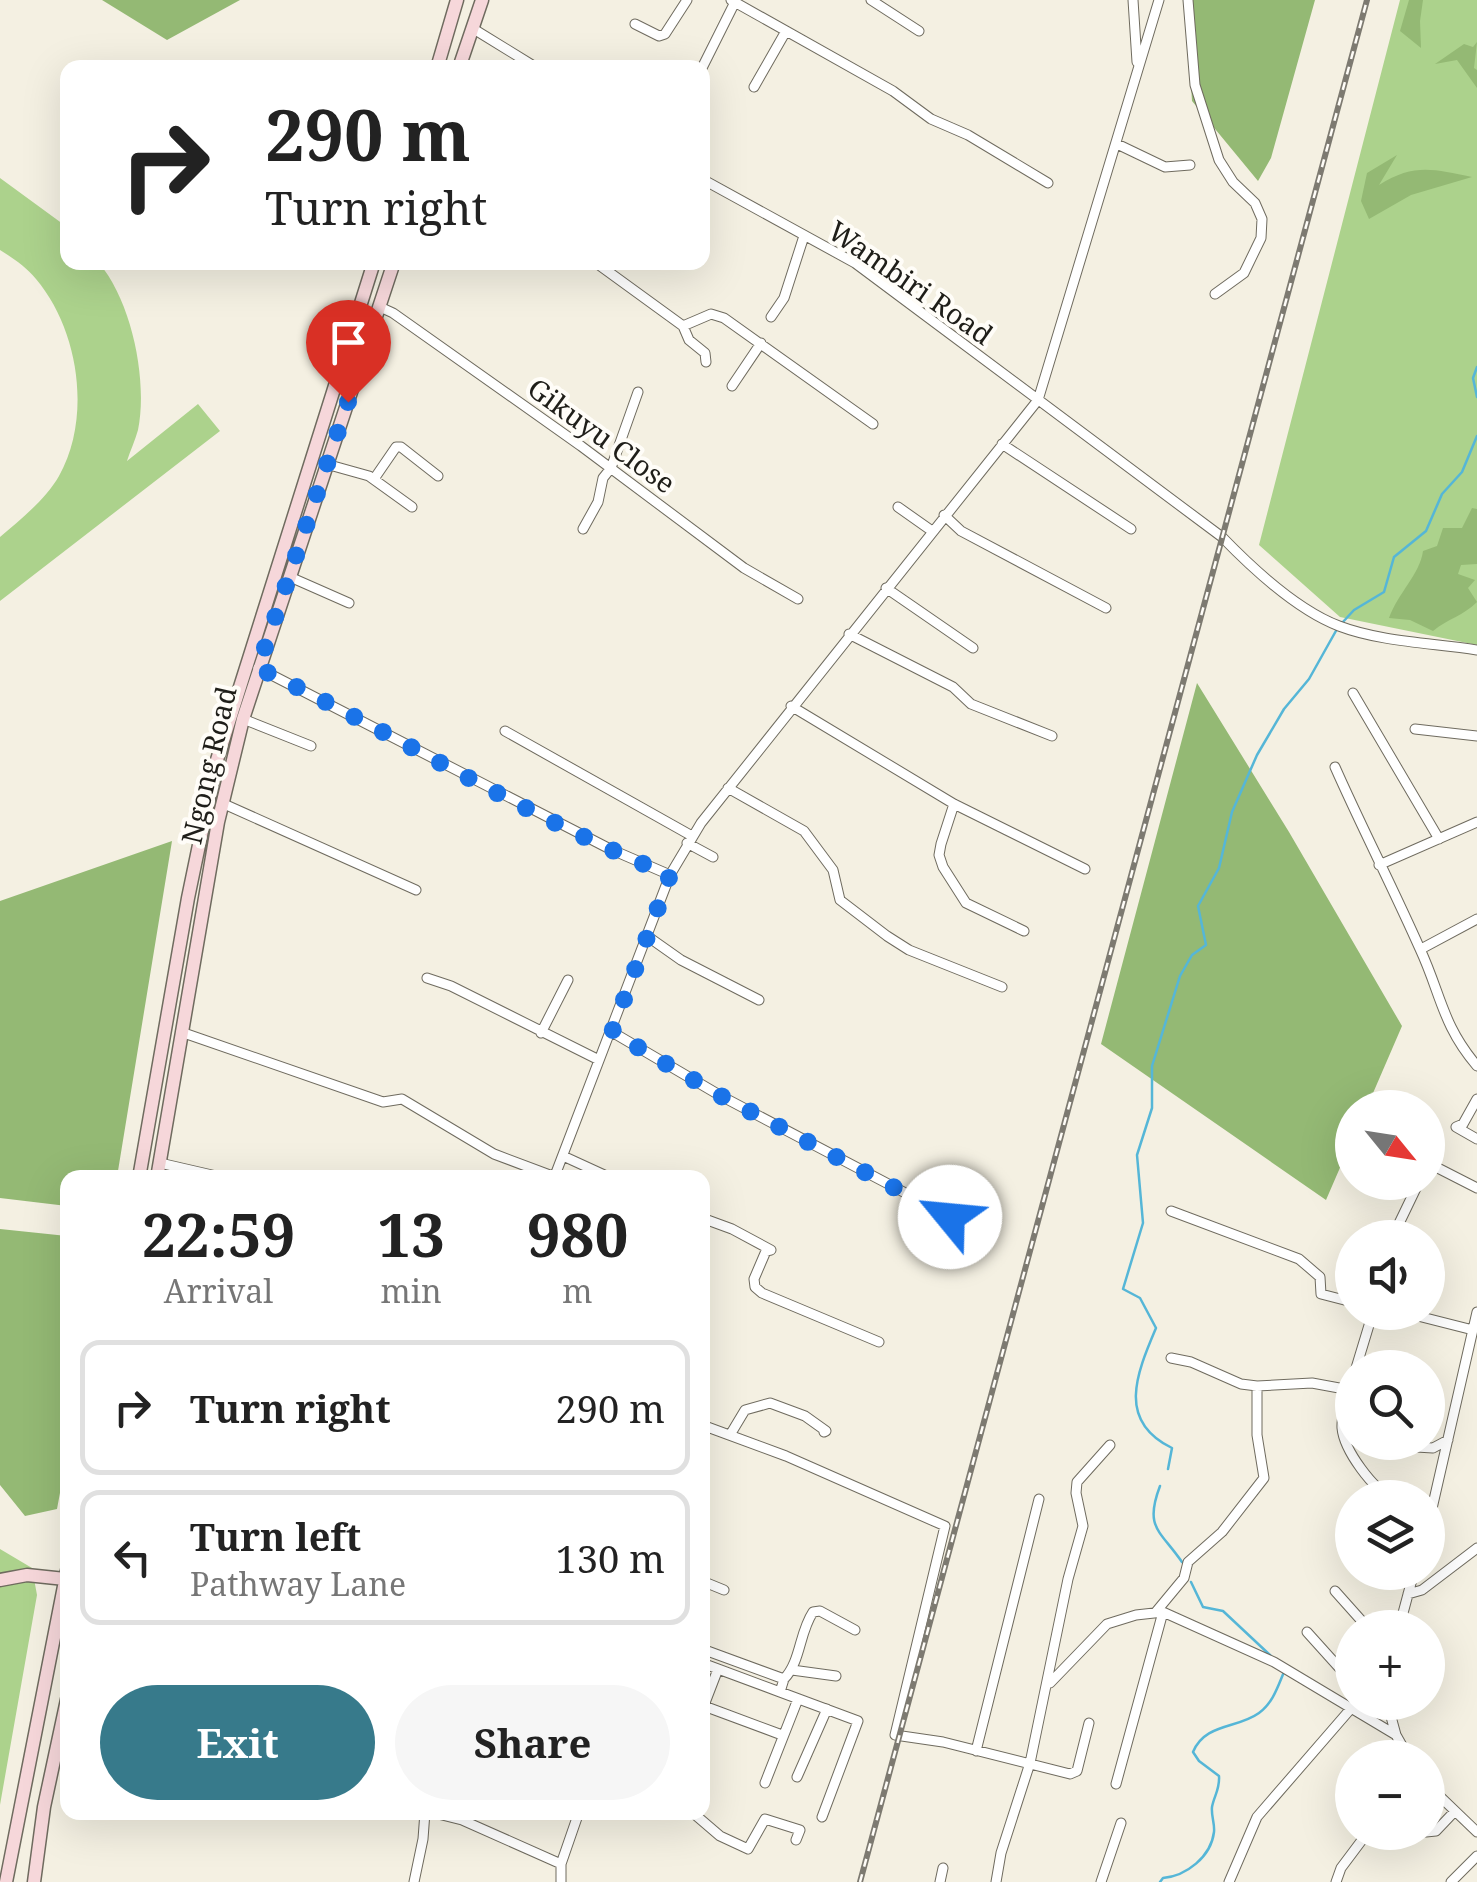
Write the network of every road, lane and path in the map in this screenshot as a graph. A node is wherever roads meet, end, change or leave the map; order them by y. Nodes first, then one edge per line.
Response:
1 (457, 0) edge
2 (482, 0) edge
3 (687, 0) edge
4 (872, 0) edge
5 (1133, 0) edge
6 (1159, 0) edge
7 (1188, 0) edge
8 (733, 1) edge
9 (451, 21) junction
10 (635, 24) dead end
11 (472, 28) junction
12 (786, 30) junction
13 (919, 31) dead end
14 (439, 60) edge
15 (462, 60) edge
16 (524, 60) edge
17 (706, 60) edge
18 (1138, 73) junction
19 (754, 87) dead end
20 (1116, 144) junction
21 (1190, 165) dead end
22 (710, 183) edge
23 (1048, 183) dead end
24 (804, 236) junction
25 (371, 270) edge
26 (392, 270) edge
27 (606, 270) edge
28 (1215, 294) dead end
29 (380, 307) junction
30 (771, 318) dead end
31 (683, 326) junction
32 (761, 344) junction
33 (706, 362) dead end
34 (732, 386) dead end
35 (638, 392) dead end
36 (1038, 400) junction
37 (874, 424) dead end
38 (1002, 444) junction
39 (326, 464) junction
40 (610, 468) junction
41 (438, 476) dead end
42 (374, 480) junction
43 (898, 507) dead end
44 (412, 508) dead end
45 (944, 516) junction
46 (583, 528) dead end
47 (1131, 529) dead end
48 (932, 530) junction
49 (290, 577) junction
50 (886, 588) junction
51 (798, 599) dead end
52 (349, 603) dead end
53 (1106, 608) dead end
54 (849, 634) junction
55 (973, 648) dead end
56 (1477, 650) edge
57 (258, 668) junction
58 (1353, 694) dead end
59 (791, 706) junction
60 (244, 718) junction
61 (1415, 729) dead end
62 (505, 731) dead end
63 (1052, 736) dead end
64 (1477, 736) edge
65 (310, 746) dead end
66 (1335, 766) dead end
67 (728, 788) junction
68 (224, 804) junction
69 (954, 804) junction
70 (1477, 822) edge
71 (689, 840) junction
72 (1439, 840) junction
73 (713, 858) dead end
74 (1379, 864) junction
75 (1084, 870) dead end
76 (670, 875) junction
77 (416, 890) dead end
78 (1477, 918) edge
79 (1024, 931) dead end
80 (648, 936) junction
81 (1420, 949) junction
82 (427, 978) dead end
83 (568, 980) dead end
84 (1002, 987) dead end
85 (759, 1000) dead end
86 (181, 1032) junction
87 (612, 1032) junction
88 (542, 1033) junction
89 (599, 1060) junction
90 (1477, 1066) edge
91 (1477, 1099) edge
92 (1477, 1139) edge
93 (563, 1156) junction
94 (140, 1170) edge
95 (158, 1170) edge
96 (536, 1170) edge
97 (557, 1170) edge
98 (594, 1170) edge
99 (1445, 1173) edge
100 (1477, 1188) edge
101 (1171, 1211) dead end
102 (950, 1217) dead end
103 (710, 1221) edge
104 (1335, 1298) edge
105 (1477, 1312) edge
106 (1445, 1328) edge
107 (1473, 1338) edge
108 (880, 1342) dead end
109 (1171, 1358) dead end
110 (1335, 1384) edge
111 (1257, 1386) junction
112 (710, 1428) edge
113 (824, 1432) dead end
114 (730, 1435) junction
115 (1448, 1440) junction
116 (1445, 1442) edge
117 (1110, 1445) dead end
118 (1438, 1480) edge
119 (1039, 1500) dead end
120 (1477, 1548) edge
121 (60, 1573) edge
122 (0, 1580) edge
123 (710, 1584) edge
124 (724, 1590) dead end
125 (1409, 1590) edge
126 (1335, 1592) dead end
127 (1408, 1594) junction
128 (60, 1603) edge
129 (1352, 1610) edge
130 (1404, 1610) edge
131 (1159, 1612) junction
132 (855, 1630) dead end
133 (1307, 1632) dead end
134 (710, 1651) edge
135 (1335, 1663) edge
136 (710, 1666) edge
137 (718, 1669) junction
138 (792, 1670) junction
139 (836, 1676) dead end
140 (784, 1679) junction
141 (1048, 1686) junction
142 (710, 1689) edge
143 (780, 1692) junction
144 (1335, 1695) edge
145 (798, 1699) junction
146 (827, 1708) junction
147 (710, 1710) edge
148 (1341, 1720) edge
149 (1375, 1720) edge
150 (1391, 1720) edge
151 (1090, 1723) dead end
152 (1396, 1735) junction
153 (782, 1736) junction
154 (1399, 1740) edge
155 (976, 1751) junction
156 (60, 1753) edge
157 (1030, 1763) junction
158 (798, 1777) dead end
159 (765, 1783) dead end
160 (1116, 1784) dead end
161 (1445, 1802) edge
162 (44, 1807) junction
163 (1455, 1812) junction
164 (822, 1817) dead end
165 (426, 1820) edge
166 (462, 1820) edge
167 (576, 1820) edge
168 (701, 1820) edge
169 (17, 1822) junction
170 (1445, 1822) edge
171 (1120, 1823) dead end
172 (1477, 1832) edge
173 (796, 1840) dead end
174 (1354, 1850) edge
175 (1477, 1856) edge
176 (561, 1864) junction
177 (944, 1868) dead end
178 (35, 1876) edge
179 (9, 1882) edge
180 (414, 1882) edge
181 (561, 1882) edge
182 (940, 1882) edge
183 (996, 1882) edge
184 (1102, 1882) edge
185 (1229, 1882) edge
186 (1336, 1882) edge
187 (1451, 1882) edge

1 - 9 main road
2 - 11 main road
3 - 10 street
4 - 13 street
5 - 18 street
6 - 18 street
7 - 28 street
8 - 12 street
8 - 17 street
9 - 11 main road
9 - 14 main road
11 - 15 main road
11 - 16 street
12 - 19 street
12 - 23 street
18 - 20 street
20 - 21 street
20 - 36 street
22 - 24 street, Wambiri Road
24 - 30 street
24 - 36 street, Wambiri Road
25 - 94 main road, Ngong Road
26 - 29 main road, Ngong Road
27 - 31 street
29 - 39 main road, Ngong Road
29 - 40 street, Gikuyu Close
31 - 32 street
31 - 33 street
32 - 34 street
32 - 37 street
35 - 40 street
36 - 38 street
36 - 56 street, Wambiri Road
38 - 45 street
38 - 47 street
39 - 42 street
39 - 49 main road, Ngong Road
40 - 46 street
40 - 51 street, Gikuyu Close
41 - 42 street
42 - 44 street
43 - 48 street
45 - 48 street
45 - 53 street
48 - 50 street
49 - 52 street
49 - 57 main road, Ngong Road
50 - 54 street
50 - 55 street
54 - 59 street
54 - 63 street
57 - 60 main road, Ngong Road
57 - 76 street
58 - 72 street
59 - 67 street
59 - 69 street
60 - 65 street
60 - 68 main road, Ngong Road
61 - 64 street
62 - 71 street
66 - 74 street
67 - 71 street
67 - 84 street
68 - 77 street
68 - 86 main road, Ngong Road
69 - 75 street
69 - 79 street
70 - 72 street
71 - 73 street
71 - 76 street
72 - 74 street
74 - 81 street
76 - 80 street
78 - 81 street
80 - 85 street
80 - 87 street
81 - 90 street
82 - 88 street
83 - 88 street
86 - 95 main road, Ngong Road
86 - 96 street
87 - 89 street
87 - 102 street
88 - 89 street
89 - 93 street
91 - 92 street
93 - 97 street
93 - 98 street
99 - 100 street
101 - 104 street
103 - 108 street
105 - 107 street
106 - 107 street
107 - 115 street
109 - 111 street
110 - 111 street
111 - 131 street
112 - 114 street
113 - 114 street
114 - 155 street
115 - 116 street
115 - 118 street
117 - 141 street
119 - 155 street
120 - 127 street
121 - 122 main road
123 - 124 street
125 - 127 street
126 - 129 street
127 - 130 street
128 - 169 main road
131 - 141 street
131 - 144 street
131 - 160 street
132 - 138 street
133 - 135 street
134 - 140 street
136 - 137 street
137 - 142 street
137 - 143 street
138 - 139 street
138 - 140 street
140 - 143 street
141 - 157 street
143 - 145 street
145 - 146 street
145 - 153 street
146 - 158 street
146 - 164 street
147 - 153 street
148 - 185 street
149 - 152 street
150 - 152 street
151 - 157 street
152 - 154 street
153 - 159 street
155 - 157 street
156 - 162 main road
157 - 183 street
161 - 163 street
162 - 169 main road
162 - 178 main road
163 - 170 street
163 - 172 street
165 - 180 street
166 - 176 street
167 - 176 street
168 - 173 street
169 - 179 main road
171 - 184 street
174 - 186 street
175 - 187 street
176 - 181 street
177 - 182 street
178 - 179 main road

